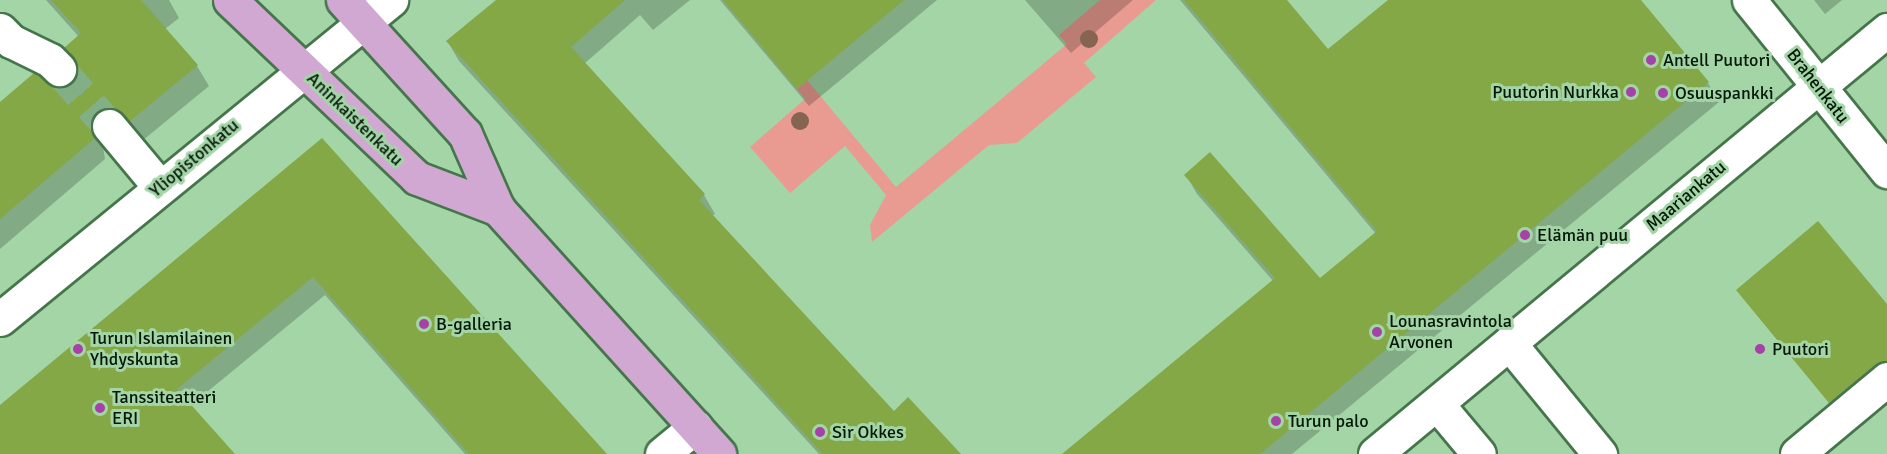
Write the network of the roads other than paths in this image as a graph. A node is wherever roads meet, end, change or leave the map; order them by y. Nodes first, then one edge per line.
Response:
1 (230, 0) edge
2 (391, 0) edge
3 (1749, 0) edge
4 (353, 11) edge
5 (0, 30) edge
6 (1887, 30) edge
7 (59, 69) tunnel mouth
8 (303, 70) junction
9 (1818, 87) junction
10 (109, 126) tunnel mouth
11 (1887, 171) edge
12 (159, 186) junction
13 (498, 209) junction
14 (0, 319) edge
15 (1509, 343) junction
16 (1887, 380) edge
17 (1437, 404) junction
18 (695, 427) junction
19 (663, 454) edge
20 (719, 454) edge
21 (1375, 454) edge
22 (1479, 454) edge
23 (1600, 454) edge
24 (1797, 454) edge

1 - 8 main road, Aninkaistenkatu
2 - 4 street, Yliopistonkatu
3 - 9 street, Brahenkatu
4 - 8 street, Yliopistonkatu
4 - 13 main road, Aninkaistenkatu
5 - 7 street
6 - 9 street, Maariankatu
8 - 12 street, Yliopistonkatu
8 - 13 main road, Aninkaistenkatu
9 - 11 street, Brahenkatu
9 - 15 street, Maariankatu
10 - 12 street
12 - 14 street, Yliopistonkatu
13 - 18 main road, Aninkaistenkatu
15 - 17 street, Maariankatu
15 - 23 street
16 - 24 street
17 - 21 street, Maariankatu
17 - 22 street
18 - 19 street
18 - 20 main road, Aninkaistenkatu

